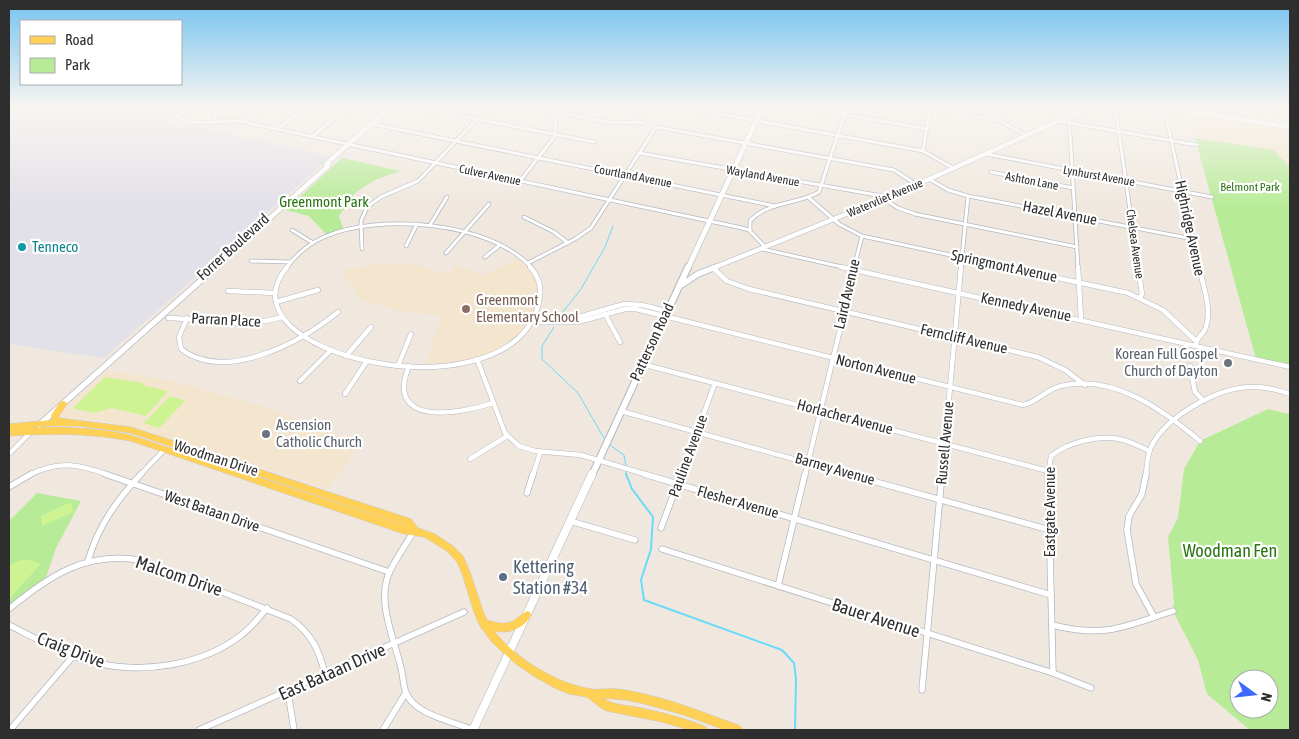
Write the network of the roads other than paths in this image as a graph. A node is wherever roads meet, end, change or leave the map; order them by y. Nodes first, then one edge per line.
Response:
1 (328, 140) edge
2 (353, 140) edge
3 (457, 140) edge
4 (459, 140) edge
5 (551, 140) edge
6 (586, 140) edge
7 (647, 140) edge
8 (737, 140) edge
9 (835, 140) edge
10 (866, 140) edge
11 (924, 140) edge
12 (1014, 140) edge
13 (1070, 140) edge
14 (1121, 140) edge
15 (1171, 140) edge
16 (1174, 140) edge
17 (594, 142) dead end
18 (746, 142) junction
19 (348, 145) junction
20 (1197, 145) dead end
21 (923, 151) junction
22 (639, 152) junction
23 (986, 154) junction
24 (539, 157) junction
25 (830, 158) junction
26 (435, 164) junction
27 (953, 168) junction
28 (732, 170) junction
29 (1072, 171) junction
30 (991, 172) dead end
31 (625, 174) junction
32 (929, 179) junction
33 (520, 181) junction
34 (1126, 181) junction
35 (821, 185) junction
36 (917, 185) junction
37 (1073, 188) junction
38 (1182, 190) junction
39 (722, 194) junction
40 (968, 196) junction
41 (447, 197) dead end
42 (808, 197) junction
43 (1212, 197) dead end
44 (886, 198) junction
45 (609, 200) junction
46 (489, 204) dead end
47 (775, 206) junction
48 (1074, 216) junction
49 (524, 217) dead end
50 (834, 219) junction
51 (709, 221) junction
52 (417, 224) junction
53 (430, 225) junction
54 (965, 225) junction
55 (360, 226) junction
56 (1133, 228) junction
57 (292, 230) dead end
58 (465, 232) junction
59 (750, 232) junction
60 (862, 236) junction
61 (1193, 239) junction
62 (314, 243) junction
63 (568, 243) junction
64 (500, 245) junction
65 (406, 246) dead end
66 (1076, 247) junction
67 (763, 248) junction
68 (362, 249) dead end
69 (446, 253) dead end
70 (485, 257) dead end
71 (962, 257) junction
72 (251, 261) dead end
73 (290, 262) junction
74 (528, 263) junction
75 (713, 268) junction
76 (854, 269) junction
77 (1078, 281) junction
78 (678, 287) junction
79 (318, 290) dead end
80 (228, 291) dead end
81 (959, 292) junction
82 (276, 293) junction
83 (1140, 298) junction
84 (276, 302) junction
85 (603, 311) junction
86 (843, 311) junction
87 (338, 312) dead end
88 (665, 314) junction
89 (606, 316) junction
90 (282, 317) junction
91 (535, 317) junction
92 (168, 318) dead end
93 (187, 318) junction
94 (1081, 319) junction
95 (532, 322) junction
96 (371, 327) dead end
97 (411, 334) dead end
98 (304, 336) junction
99 (954, 337) junction
100 (620, 342) dead end
101 (1196, 343) junction
102 (331, 350) junction
103 (346, 356) junction
104 (477, 359) junction
105 (832, 359) junction
106 (367, 361) junction
107 (642, 364) junction
108 (398, 366) junction
109 (409, 366) junction
110 (1190, 366) dead end
111 (1290, 367) edge
112 (300, 381) dead end
113 (715, 383) junction
114 (1085, 385) junction
115 (950, 388) junction
116 (345, 394) dead end
117 (1290, 394) edge
118 (1204, 401) junction
119 (493, 403) junction
120 (63, 404) junction
121 (621, 410) junction
122 (820, 411) junction
123 (1173, 419) junction
124 (65, 423) junction
125 (41, 424) junction
126 (9, 427) edge
127 (34, 430) junction
128 (697, 431) junction
129 (9, 433) edge
130 (507, 436) junction
131 (1200, 442) dead end
132 (945, 444) junction
133 (165, 449) junction
134 (1149, 451) junction
135 (540, 453) junction
136 (9, 454) edge
137 (470, 459) dead end
138 (598, 460) junction
139 (808, 462) junction
140 (1048, 471) junction
141 (133, 483) junction
142 (678, 484) junction
143 (9, 487) edge
144 (293, 488) junction
145 (527, 493) dead end
146 (940, 498) junction
147 (794, 519) junction
148 (570, 521) junction
149 (661, 528) dead end
150 (415, 530) junction
151 (1050, 530) junction
152 (636, 540) dead end
153 (662, 550) dead end
154 (934, 560) junction
155 (88, 561) junction
156 (389, 572) junction
157 (778, 586) junction
158 (1051, 595) junction
159 (267, 608) junction
160 (9, 609) edge
161 (1173, 611) dead end
162 (464, 612) dead end
163 (527, 615) junction
164 (1154, 617) junction
165 (483, 623) junction
166 (1052, 624) junction
167 (9, 625) edge
168 (927, 634) junction
169 (395, 643) junction
170 (510, 652) junction
171 (74, 655) junction
172 (1052, 673) junction
173 (325, 675) junction
174 (1091, 688) dead end
175 (922, 690) dead end
176 (288, 692) junction
177 (405, 694) junction
178 (590, 694) junction
179 (10, 730) edge
180 (199, 730) edge
181 (294, 730) edge
182 (383, 730) edge
183 (473, 730) edge
184 (703, 730) edge
185 (738, 730) edge

1 - 19 street, Culver Avenue
2 - 19 street, Forrer Boulevard
3 - 26 street
4 - 24 street, Courtland Avenue
5 - 24 street
6 - 17 street
7 - 22 street
8 - 18 street
9 - 25 street
10 - 21 street
11 - 21 street
12 - 23 street, Watervliet Avenue
13 - 29 street
14 - 34 street, Chelsea Avenue
15 - 38 street, Highridge Avenue
16 - 20 street
18 - 25 street
18 - 28 main road, Patterson Road
19 - 26 street, Culver Avenue
19 - 120 street, Forrer Boulevard
21 - 27 street
22 - 28 street, Wayland Avenue
22 - 31 street
23 - 27 street, Watervliet Avenue
23 - 29 street, Lynhurst Avenue
24 - 31 street, Courtland Avenue
24 - 33 street
25 - 35 street
25 - 36 street
26 - 33 street, Culver Avenue
26 - 55 street
27 - 32 street, Watervliet Avenue
28 - 35 street, Wayland Avenue
28 - 39 main road, Patterson Road
29 - 34 street, Lynhurst Avenue
29 - 37 street
30 - 37 street, Ashton Lane
31 - 39 street, Courtland Avenue
31 - 45 street
32 - 36 street, Watervliet Avenue
32 - 40 street, Hazel Avenue
33 - 45 street, Culver Avenue
34 - 38 street, Lynhurst Avenue
34 - 56 street, Chelsea Avenue
35 - 42 street
35 - 44 street, Wayland Avenue
36 - 44 street, Watervliet Avenue
37 - 48 street
38 - 43 street, Lynhurst Avenue
38 - 61 street, Highridge Avenue
39 - 47 street, Courtland Avenue
39 - 51 main road, Patterson Road
40 - 48 street, Hazel Avenue
40 - 54 street, Russell Avenue
41 - 53 street
42 - 47 street
42 - 50 street, Springmont Avenue
44 - 50 street, Watervliet Avenue
44 - 54 street, Wayland Avenue
45 - 51 street, Culver Avenue
45 - 63 street
46 - 58 street
47 - 59 street
48 - 56 street, Hazel Avenue
48 - 66 street
49 - 63 street
50 - 60 street, Springmont Avenue
50 - 67 street, Watervliet Avenue
51 - 59 street, Culver Avenue
51 - 78 main road, Patterson Road
52 - 53 street
52 - 55 street
52 - 65 street
53 - 58 street
54 - 66 street, Wayland Avenue
54 - 71 street, Russell Avenue
55 - 62 street
55 - 68 street
56 - 61 street, Hazel Avenue
56 - 83 street, Chelsea Avenue
57 - 62 street
58 - 64 street
58 - 69 street
59 - 67 street, Culver Avenue
60 - 71 street, Springmont Avenue
60 - 76 street, Laird Avenue
61 - 101 street, Highridge Avenue
62 - 73 street
63 - 74 street
64 - 70 street
64 - 74 street
66 - 77 street
67 - 75 street, Watervliet Avenue
67 - 76 street, Kennedy Avenue
71 - 77 street, Springmont Avenue
71 - 81 street, Russell Avenue
72 - 73 street
73 - 82 street
74 - 91 street
75 - 78 street, Watervliet Avenue
75 - 86 street, Ferncliff Avenue
76 - 81 street, Kennedy Avenue
76 - 86 street, Laird Avenue
77 - 83 street, Springmont Avenue
77 - 94 street
78 - 88 main road, Patterson Road
79 - 84 street
80 - 82 street
81 - 94 street, Kennedy Avenue
81 - 99 street, Russell Avenue
82 - 84 street
83 - 101 street, Springmont Avenue
84 - 90 street
85 - 88 street
85 - 89 street
85 - 91 street
86 - 99 street, Ferncliff Avenue
86 - 105 street, Laird Avenue
87 - 98 street
88 - 89 street
88 - 105 street, Norton Avenue
88 - 107 main road, Patterson Road
89 - 95 street
89 - 100 street
90 - 93 street, Parran Place
90 - 98 street
91 - 95 street
92 - 93 street, Parran Place
93 - 98 street
94 - 101 street, Kennedy Avenue
95 - 104 street
96 - 103 street
97 - 108 street
98 - 102 street
99 - 114 street, Ferncliff Avenue
99 - 115 street, Russell Avenue
101 - 111 street, Kennedy Avenue
102 - 103 street
102 - 112 street
103 - 106 street
104 - 109 street
104 - 119 street
105 - 115 street, Norton Avenue
105 - 122 street, Laird Avenue
106 - 108 street
106 - 116 street
107 - 113 street, Horlacher Avenue
107 - 121 main road, Patterson Road
108 - 109 street
109 - 119 street
110 - 118 street
113 - 122 street, Horlacher Avenue
113 - 128 street, Pauline Avenue
114 - 115 street, Norton Avenue
114 - 123 street
115 - 132 street, Russell Avenue
117 - 118 street
118 - 123 street
119 - 130 street
120 - 124 main road
120 - 125 street, Forrer Boulevard
121 - 128 street, Barney Avenue
121 - 138 main road, Patterson Road
122 - 132 street, Horlacher Avenue
122 - 139 street, Laird Avenue
123 - 131 street
123 - 134 street
124 - 125 main road, Woodman Drive
124 - 144 main road, Woodman Drive
125 - 126 main road, Woodman Drive
125 - 127 street, Forrer Boulevard
127 - 129 main road, Woodman Drive
127 - 133 main road, Woodman Drive
127 - 136 street
128 - 139 street, Barney Avenue
128 - 142 street, Pauline Avenue
130 - 135 street, Flesher Avenue
130 - 137 street
132 - 140 street, Horlacher Avenue
132 - 146 street, Russell Avenue
133 - 141 street
133 - 144 main road, Woodman Drive
134 - 140 street, Eastgate Avenue
134 - 164 street
135 - 138 street, Flesher Avenue
135 - 145 street
138 - 142 street, Flesher Avenue
138 - 148 main road, Patterson Road
139 - 146 street, Barney Avenue
139 - 147 street, Laird Avenue
140 - 151 street, Eastgate Avenue
141 - 143 street, West Bataan Drive
141 - 155 street
141 - 156 street, West Bataan Drive
142 - 147 street, Flesher Avenue
142 - 149 street, Pauline Avenue
144 - 150 main road, Woodman Drive
146 - 151 street, Barney Avenue
146 - 154 street, Russell Avenue
147 - 154 street, Flesher Avenue
147 - 157 street, Laird Avenue
148 - 152 street
148 - 163 main road, Patterson Road
150 - 156 street
150 - 165 main road, Woodman Drive
151 - 158 street, Eastgate Avenue
153 - 157 street, Bauer Avenue
154 - 158 street, Flesher Avenue
154 - 168 street, Russell Avenue
155 - 159 street, Malcom Drive
155 - 160 street, Malcom Drive
156 - 169 street
157 - 168 street, Bauer Avenue
158 - 166 street, Eastgate Avenue
159 - 171 street, Craig Drive
159 - 173 street, Malcom Drive
161 - 164 street
162 - 169 street, East Bataan Drive
163 - 165 main road
163 - 170 main road, Patterson Road
164 - 166 street
165 - 170 main road, Woodman Drive
166 - 172 street, Eastgate Avenue
167 - 171 street, Craig Drive
168 - 172 street, Bauer Avenue
168 - 175 street, Russell Avenue
169 - 173 street, East Bataan Drive
169 - 177 street
170 - 178 main road, Woodman Drive
170 - 183 main road, Patterson Road
171 - 179 street
172 - 174 street, Bauer Avenue
173 - 176 street, East Bataan Drive
176 - 180 street, East Bataan Drive
176 - 181 street
177 - 182 street
177 - 183 street
178 - 184 main road, Woodman Drive
178 - 185 main road, Woodman Drive

